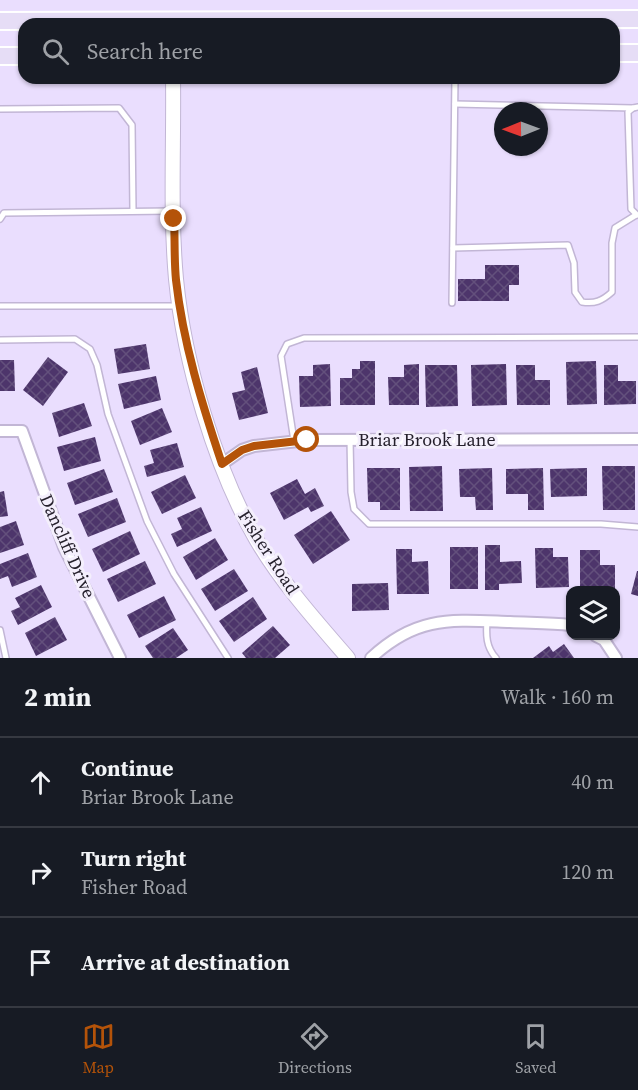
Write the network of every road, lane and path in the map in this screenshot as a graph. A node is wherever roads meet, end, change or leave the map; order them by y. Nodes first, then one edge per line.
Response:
1 (620, 19) edge
2 (638, 19) edge
3 (0, 21) edge
4 (18, 21) edge
5 (620, 53) edge
6 (638, 53) edge
7 (0, 56) edge
8 (18, 56) edge
9 (173, 84) edge
10 (455, 84) edge
11 (455, 104) junction
12 (635, 107) edge
13 (0, 109) edge
14 (174, 210) junction
15 (133, 211) junction
16 (637, 216) edge
17 (0, 219) edge
18 (453, 248) junction
19 (452, 303) dead end
20 (0, 306) edge
21 (180, 306) junction
22 (638, 337) edge
23 (0, 340) edge
24 (0, 431) edge
25 (638, 439) edge
26 (350, 440) junction
27 (294, 441) junction
28 (222, 464) junction
29 (638, 527) edge
30 (487, 621) junction
31 (566, 625) edge
32 (0, 630) edge
33 (604, 640) edge
34 (6, 658) edge
35 (120, 658) edge
36 (228, 658) edge
37 (348, 658) edge
38 (371, 658) edge
39 (496, 658) edge
40 (616, 658) edge

1 - 2 main road
3 - 4 main road
5 - 6 main road
7 - 8 main road
9 - 14 street, Fisher Road
10 - 11 lane
11 - 12 lane
11 - 18 lane
12 - 16 lane
13 - 15 lane
14 - 15 lane
14 - 21 street, Fisher Road
15 - 17 lane
16 - 18 lane
18 - 19 lane
20 - 21 lane
21 - 28 street, Fisher Road
22 - 27 lane
23 - 36 lane
24 - 35 street, Dancliff Drive
25 - 26 street, Briar Brook Lane
26 - 27 street, Briar Brook Lane
26 - 29 lane
27 - 28 street, Briar Brook Lane
28 - 37 street, Fisher Road
30 - 31 street
30 - 38 street
30 - 39 lane
32 - 34 lane
33 - 40 street

